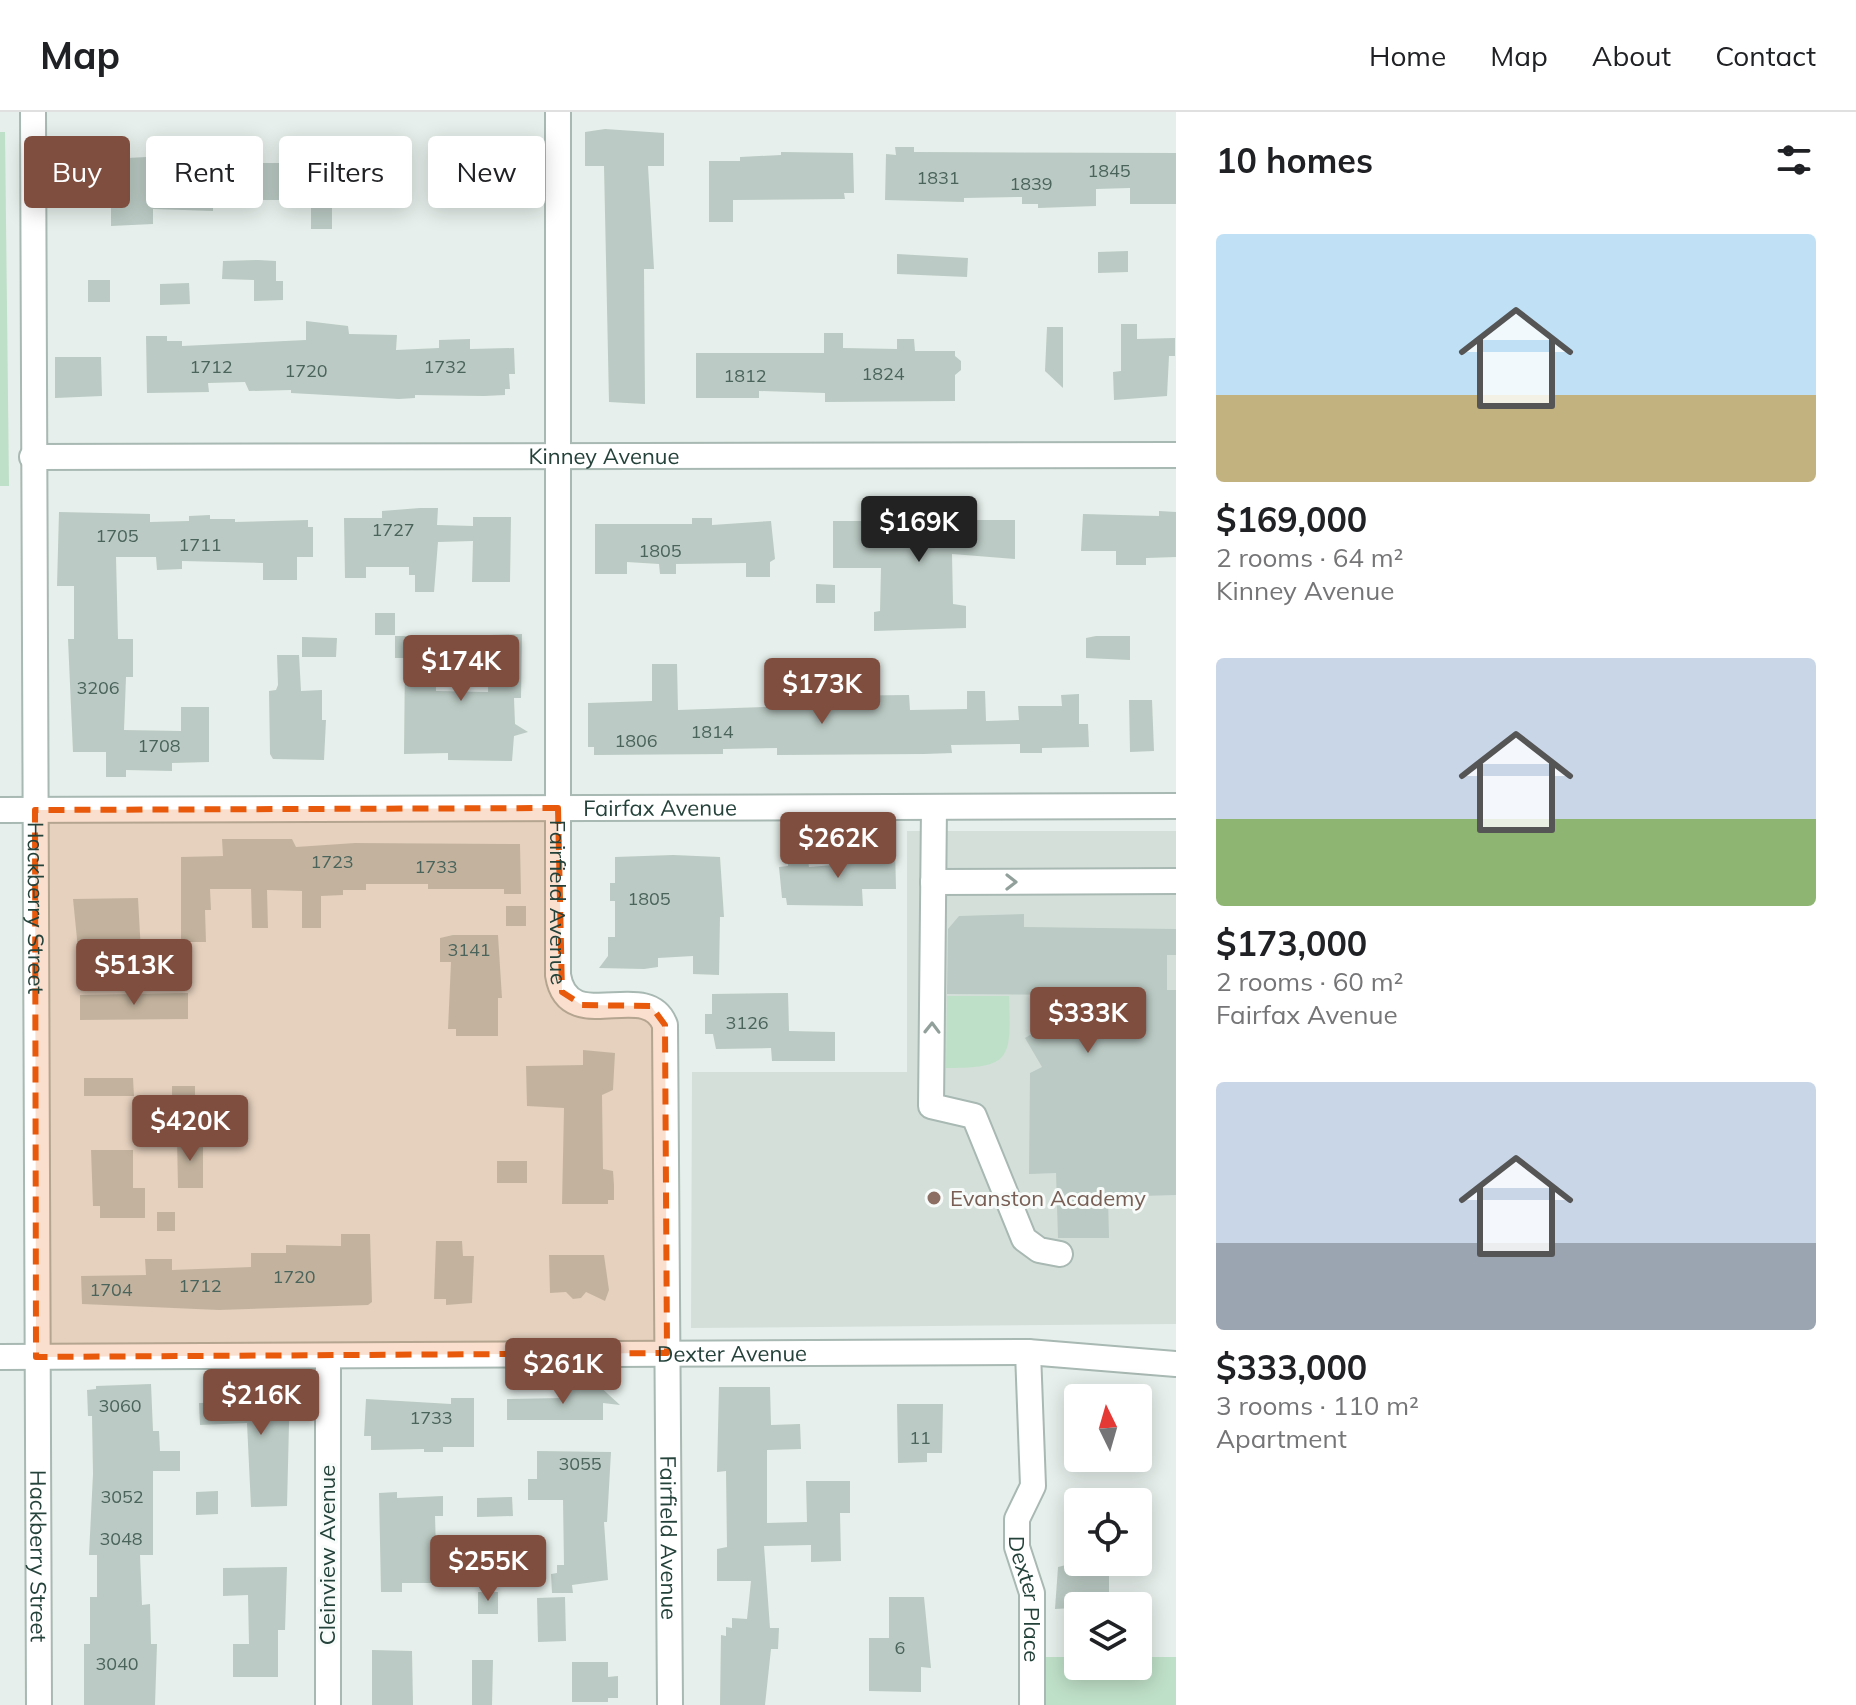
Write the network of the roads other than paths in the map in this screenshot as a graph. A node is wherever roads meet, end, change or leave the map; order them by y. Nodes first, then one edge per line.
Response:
1 (33, 112) edge
2 (558, 112) edge
3 (1176, 455) edge
4 (32, 457) junction
5 (558, 457) junction
6 (1176, 806) edge
7 (934, 807) junction
8 (558, 808) junction
9 (0, 810) edge
10 (35, 810) junction
11 (1176, 881) edge
12 (933, 882) junction
13 (1060, 1254) dead end
14 (1028, 1352) junction
15 (667, 1353) junction
16 (328, 1356) junction
17 (0, 1357) edge
18 (36, 1357) junction
19 (1176, 1364) edge
20 (39, 1705) edge
21 (328, 1705) edge
22 (670, 1705) edge
23 (1032, 1705) edge

1 - 4 street, Hackberry Street
2 - 5 street, Fairfield Avenue
3 - 5 street, Kinney Avenue
4 - 5 street, Kinney Avenue
4 - 10 street, Hackberry Street
5 - 8 street, Fairfield Avenue
6 - 7 street, Fairfax Avenue
7 - 8 street, Fairfax Avenue
7 - 12 street
8 - 10 street, Fairfax Avenue
8 - 15 street, Fairfield Avenue
9 - 10 street, Fairfax Avenue
10 - 18 street, Hackberry Street
12 -> 11 street
13 -> 12 street
14 - 15 street, Dexter Avenue
14 - 19 street, Dexter Avenue
14 - 23 street, Dexter Place
15 - 16 street, Dexter Avenue
15 - 22 street, Fairfield Avenue
16 - 18 street, Dexter Avenue
16 - 21 street, Cleinview Avenue
17 - 18 street, Dexter Avenue
18 - 20 street, Hackberry Street

